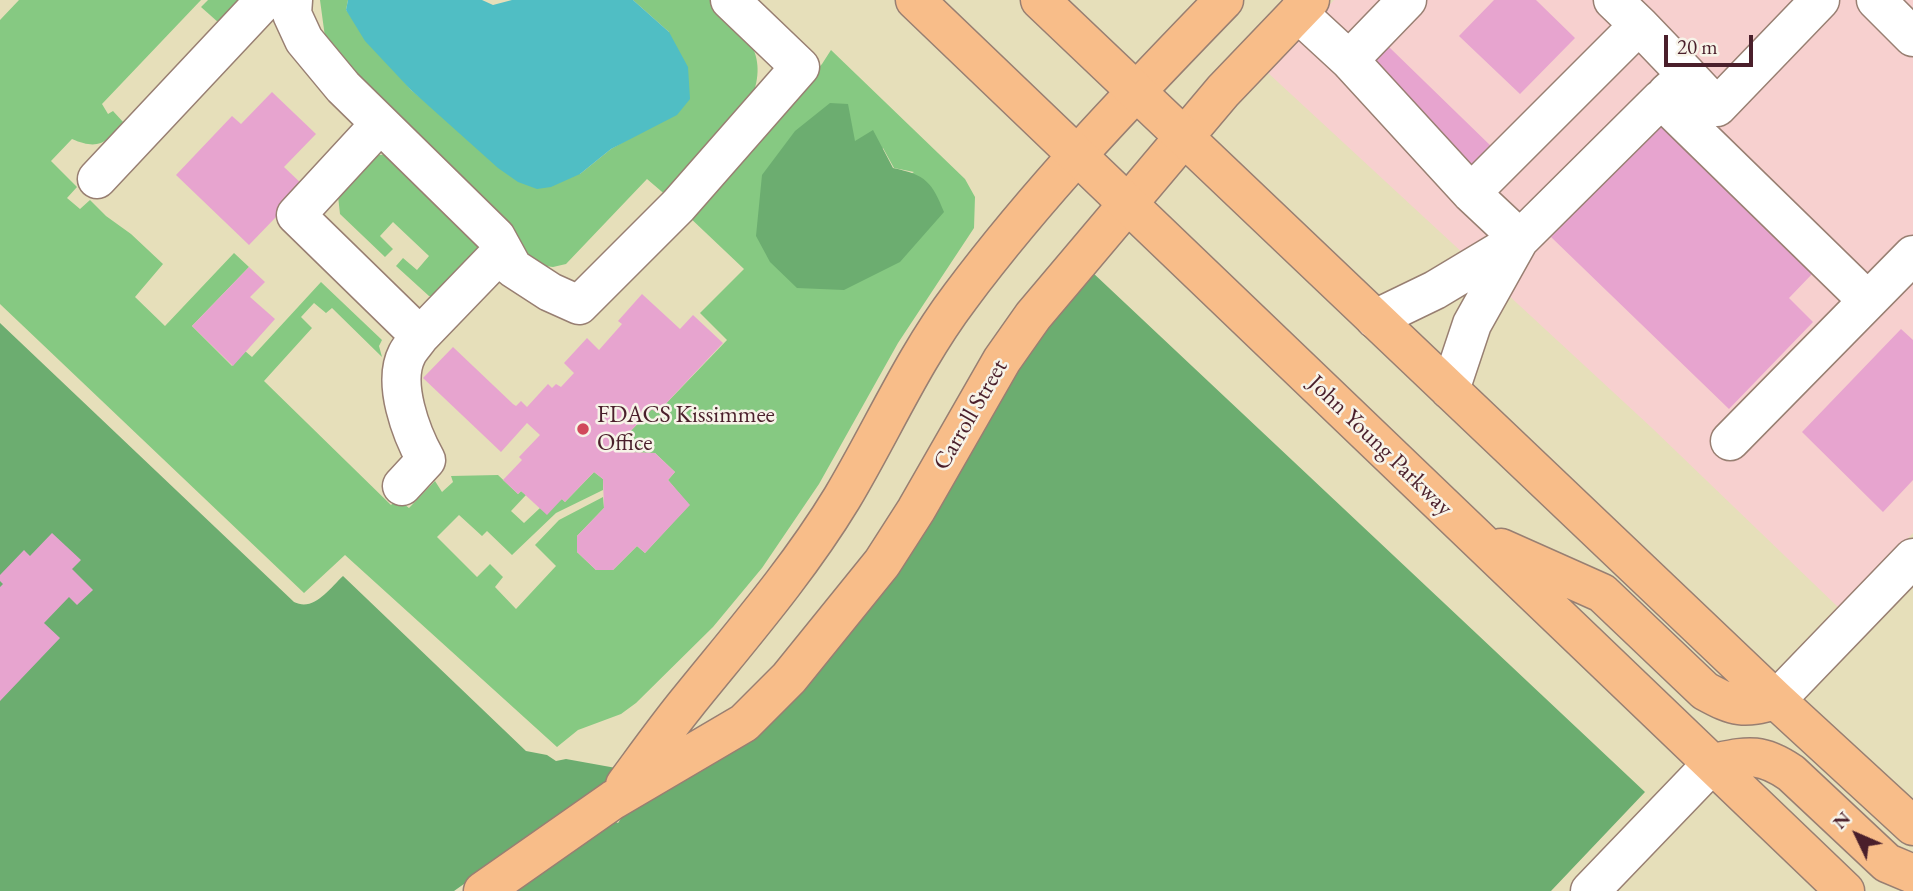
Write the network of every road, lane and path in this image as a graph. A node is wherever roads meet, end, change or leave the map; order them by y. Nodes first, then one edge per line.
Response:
1 (265, 0) edge
2 (293, 0) edge
3 (730, 0) edge
4 (915, 0) edge
5 (1040, 0) edge
6 (1224, 0) edge
7 (1407, 0) edge
8 (1821, 0) edge
9 (1876, 0) edge
10 (1304, 6) edge
11 (1626, 13) edge
12 (1913, 37) edge
13 (1349, 60) junction
14 (1674, 87) junction
15 (1136, 92) junction
16 (380, 124) junction
17 (1184, 137) junction
18 (1077, 157) junction
19 (97, 178) dead end
20 (1471, 193) junction
21 (1127, 204) junction
22 (1520, 239) junction
23 (503, 250) junction
24 (1908, 270) edge
25 (1867, 300) junction
26 (1375, 318) junction
27 (420, 336) junction
28 (1450, 390) junction
29 (1730, 441) dead end
30 (402, 486) dead end
31 (1474, 535) junction
32 (1913, 558) edge
33 (1776, 700) junction
34 (1713, 763) junction
35 (613, 800) junction
36 (1913, 826) edge
37 (1913, 874) edge
38 (483, 891) edge
39 (1590, 891) edge
40 (1844, 891) edge

1 - 19 street
2 - 16 street
3 - 23 street
4 - 18 main road, John Young Parkway
5 - 15 main road
6 - 15 main road, Carroll Street
7 - 13 street
8 - 14 street
9 - 12 street
10 - 13 street
10 - 17 main road, Carroll Street
11 - 14 street
11 - 20 street
13 - 20 street
14 - 22 street
14 - 25 street
15 - 17 main road
15 - 18 main road, Carroll Street
16 - 23 street
16 - 27 street
17 - 21 main road, Carroll Street
17 - 26 main road
18 - 21 main road, John Young Parkway
18 - 35 main road, Carroll Street
20 - 22 street
21 - 31 main road, John Young Parkway
21 - 35 main road, Carroll Street
22 - 26 street
22 - 28 street
23 - 27 street
24 - 25 street
25 - 29 street
26 - 28 main road
27 - 30 street
28 - 33 main road
31 - 33 main road
31 - 34 main road, John Young Parkway
32 - 33 street
33 - 36 main road
34 - 37 main road
34 - 39 street
34 - 40 main road, John Young Parkway
35 - 38 main road, Carroll Street

